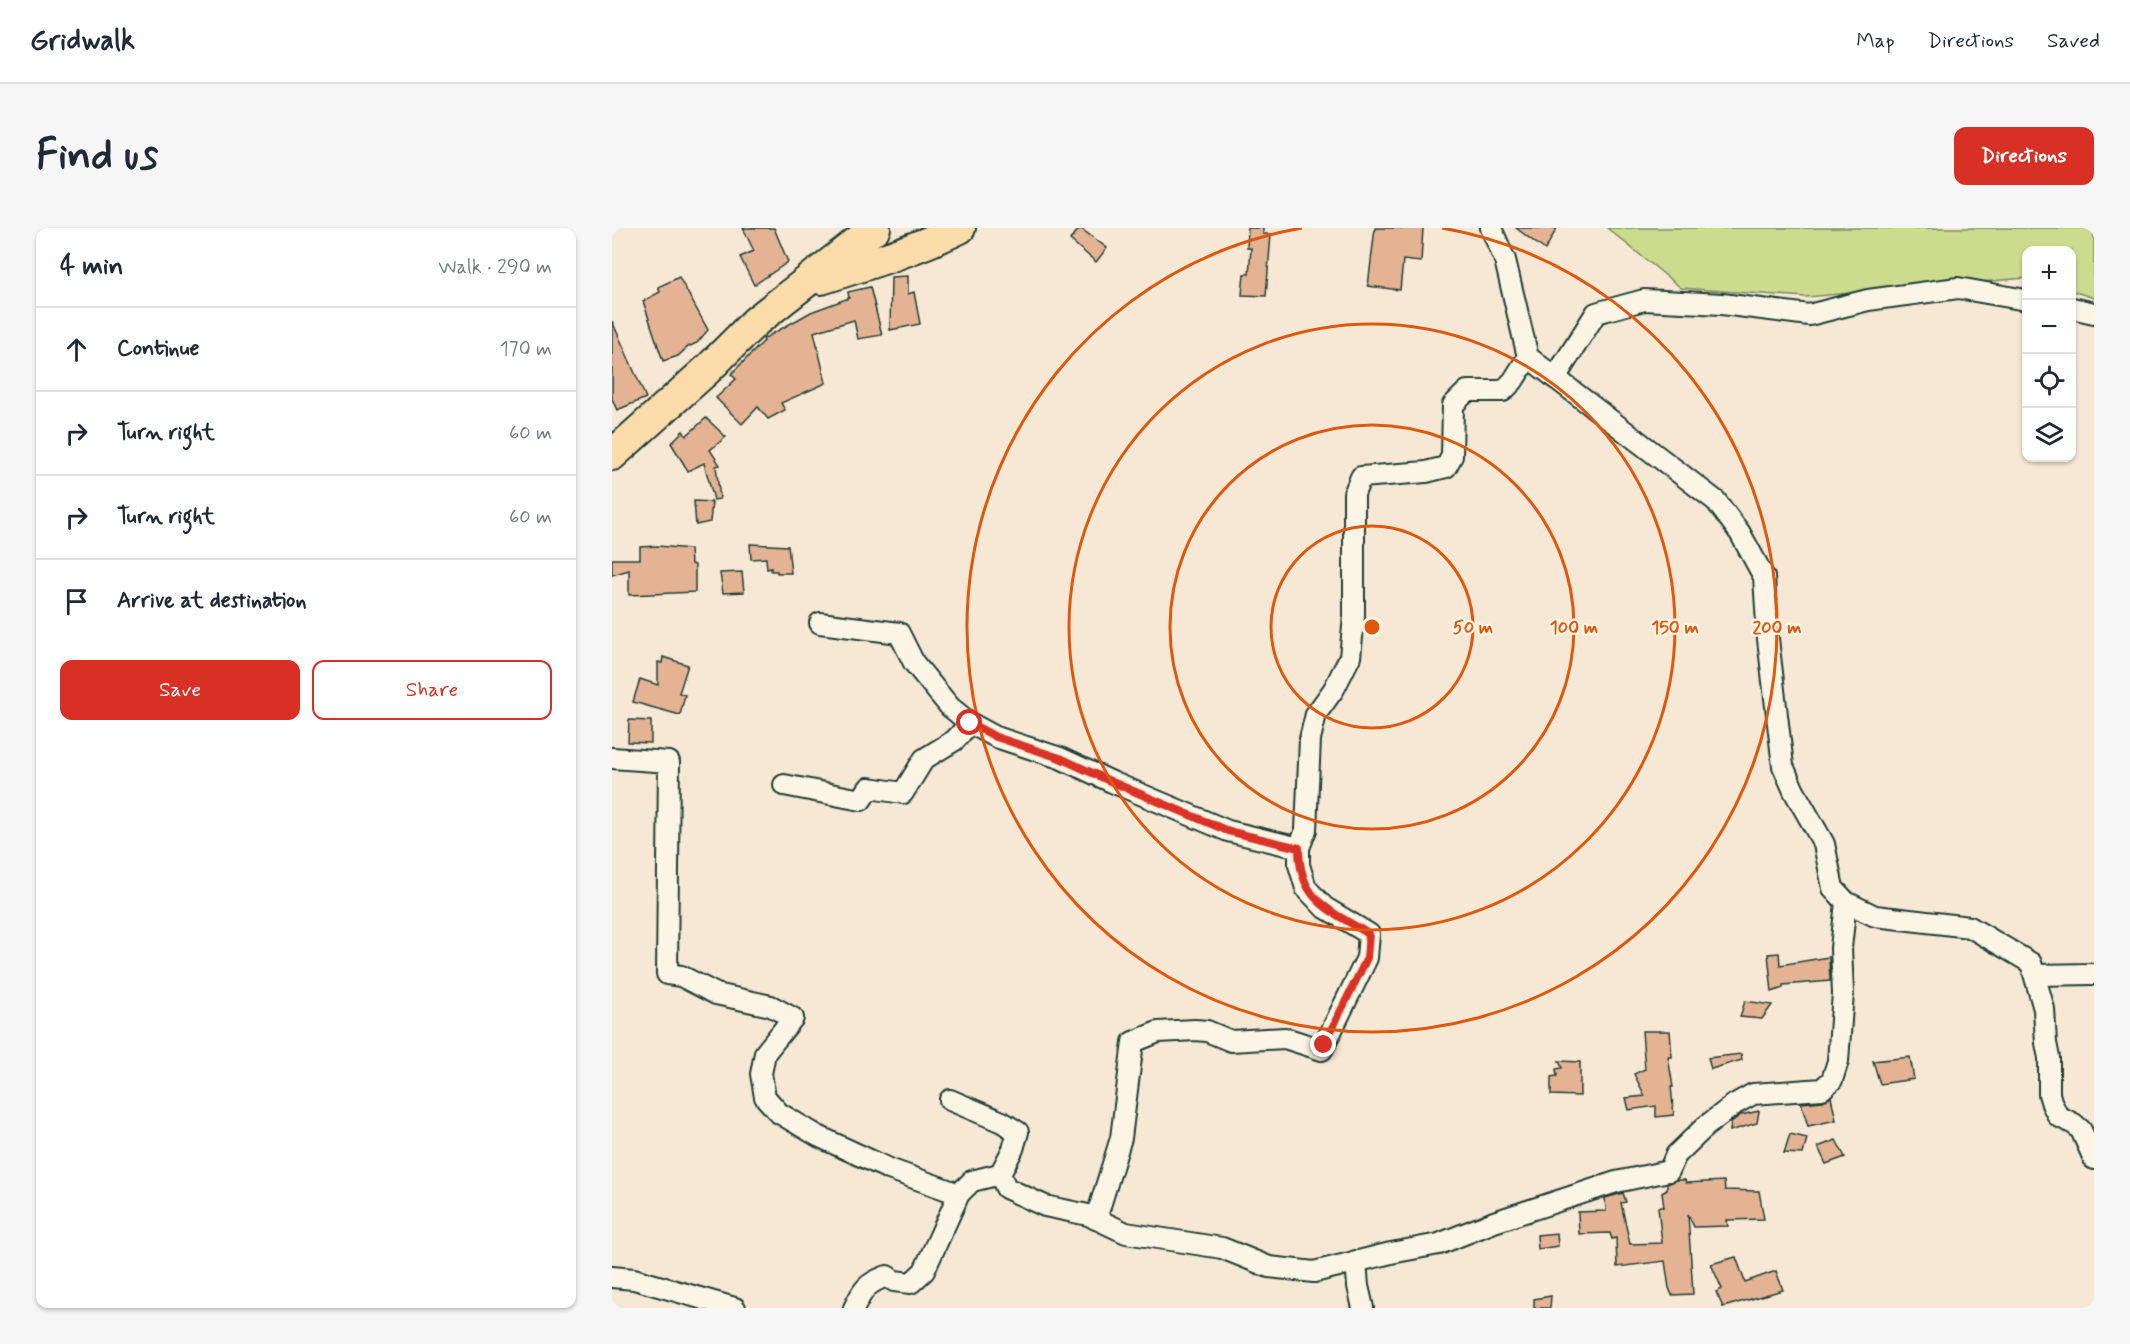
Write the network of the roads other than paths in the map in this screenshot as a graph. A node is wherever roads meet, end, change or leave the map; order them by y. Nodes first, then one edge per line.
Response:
1 (874, 228) edge
2 (960, 228) edge
3 (1491, 228) edge
4 (806, 283) junction
5 (2022, 299) edge
6 (2076, 309) edge
7 (2094, 313) edge
8 (1528, 357) junction
9 (1555, 378) junction
10 (612, 455) edge
11 (820, 623) dead end
12 (970, 723) junction
13 (612, 758) edge
14 (784, 785) dead end
15 (1299, 848) junction
16 (1846, 902) junction
17 (2094, 974) edge
18 (2035, 975) junction
19 (950, 1100) dead end
20 (2094, 1159) edge
21 (1000, 1174) junction
22 (959, 1194) junction
23 (1096, 1219) junction
24 (1356, 1261) junction
25 (612, 1276) edge
26 (735, 1308) edge
27 (854, 1308) edge
28 (1363, 1308) edge

1 - 4 highway
2 - 4 highway
3 - 8 street
4 - 10 highway
5 - 9 street
6 - 7 street
8 - 9 street
8 - 15 street
9 - 16 street
11 - 12 street
12 - 14 street
12 - 15 street
13 - 22 street
15 - 23 street
16 - 18 street
16 - 24 street
17 - 18 street
18 - 20 street
19 - 21 street
21 - 22 street
21 - 23 street
22 - 27 street
23 - 24 street
24 - 28 street
25 - 26 street

